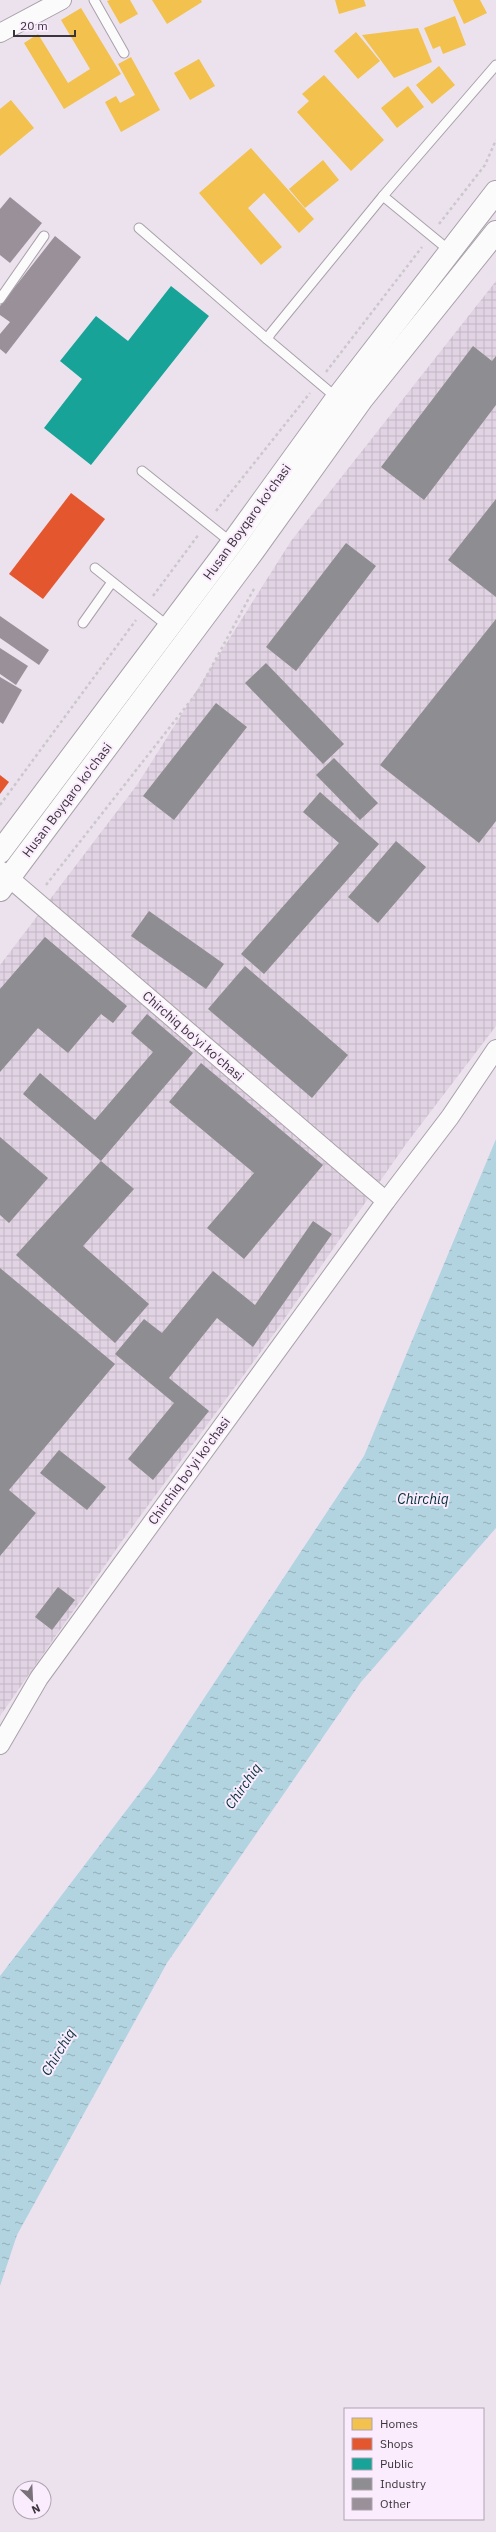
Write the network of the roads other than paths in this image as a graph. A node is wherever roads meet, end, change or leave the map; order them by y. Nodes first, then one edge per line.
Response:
1 (62, 0) edge
2 (94, 0) edge
3 (0, 33) edge
4 (124, 53) dead end
5 (496, 65) edge
6 (496, 192) edge
7 (383, 196) junction
8 (139, 228) dead end
9 (496, 232) edge
10 (44, 236) dead end
11 (450, 251) junction
12 (0, 299) edge
13 (267, 339) junction
14 (337, 398) junction
15 (142, 471) dead end
16 (232, 543) junction
17 (95, 568) dead end
18 (112, 582) junction
19 (83, 623) dead end
20 (169, 627) junction
21 (0, 852) edge
22 (3, 880) edge
23 (496, 1049) edge
24 (386, 1201) junction
25 (0, 1745) edge

1 - 3 street
2 - 4 lane
5 - 7 lane
6 - 11 main road, Husan Boyqaro ko'chasi
7 - 11 lane
7 - 13 lane
8 - 13 lane
9 - 22 main road, Husan Boyqaro ko'chasi
10 - 12 lane
11 - 14 main road, Husan Boyqaro ko'chasi
13 - 14 lane
14 - 16 main road, Husan Boyqaro ko'chasi
15 - 16 lane
16 - 20 main road, Husan Boyqaro ko'chasi
17 - 18 lane
18 - 19 lane
18 - 20 lane
20 - 21 main road, Husan Boyqaro ko'chasi
22 - 24 street, Chirchiq bo'yi ko'chasi
23 - 24 street, Chirchiq bo'yi ko'chasi
24 - 25 street, Chirchiq bo'yi ko'chasi

